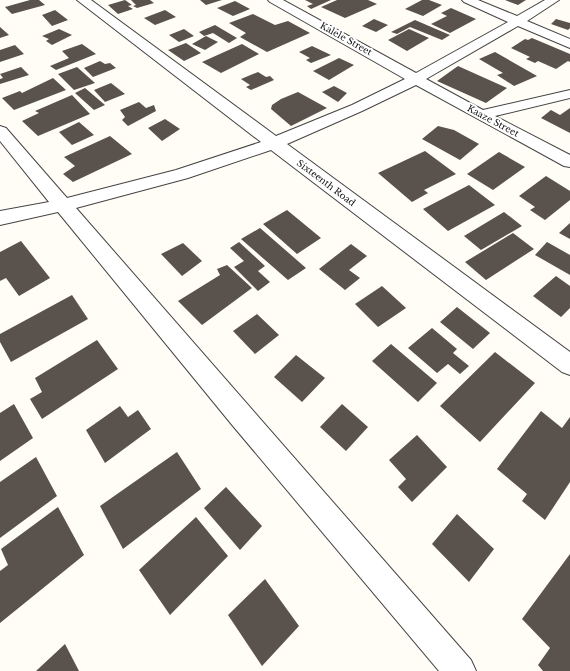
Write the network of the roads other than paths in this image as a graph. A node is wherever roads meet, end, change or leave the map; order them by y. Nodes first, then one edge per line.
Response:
1 (83, 0) edge
2 (274, 0) edge
3 (468, 0) edge
4 (553, 0) edge
5 (517, 21) junction
6 (570, 44) edge
7 (418, 79) junction
8 (570, 94) edge
9 (481, 115) junction
10 (0, 131) edge
11 (274, 144) junction
12 (570, 162) edge
13 (64, 206) junction
14 (0, 218) edge
15 (570, 365) edge
16 (460, 671) edge

1 - 11 street, Sixteenth Road
2 - 7 street, Kalele Street
3 - 5 street
4 - 5 street
5 - 6 street
5 - 7 street
7 - 9 street, Kaaze Street
7 - 11 street
8 - 9 street
9 - 12 street, Kaaze Street
10 - 13 street
11 - 13 street
11 - 15 street, Sixteenth Road
13 - 14 street
13 - 16 street

